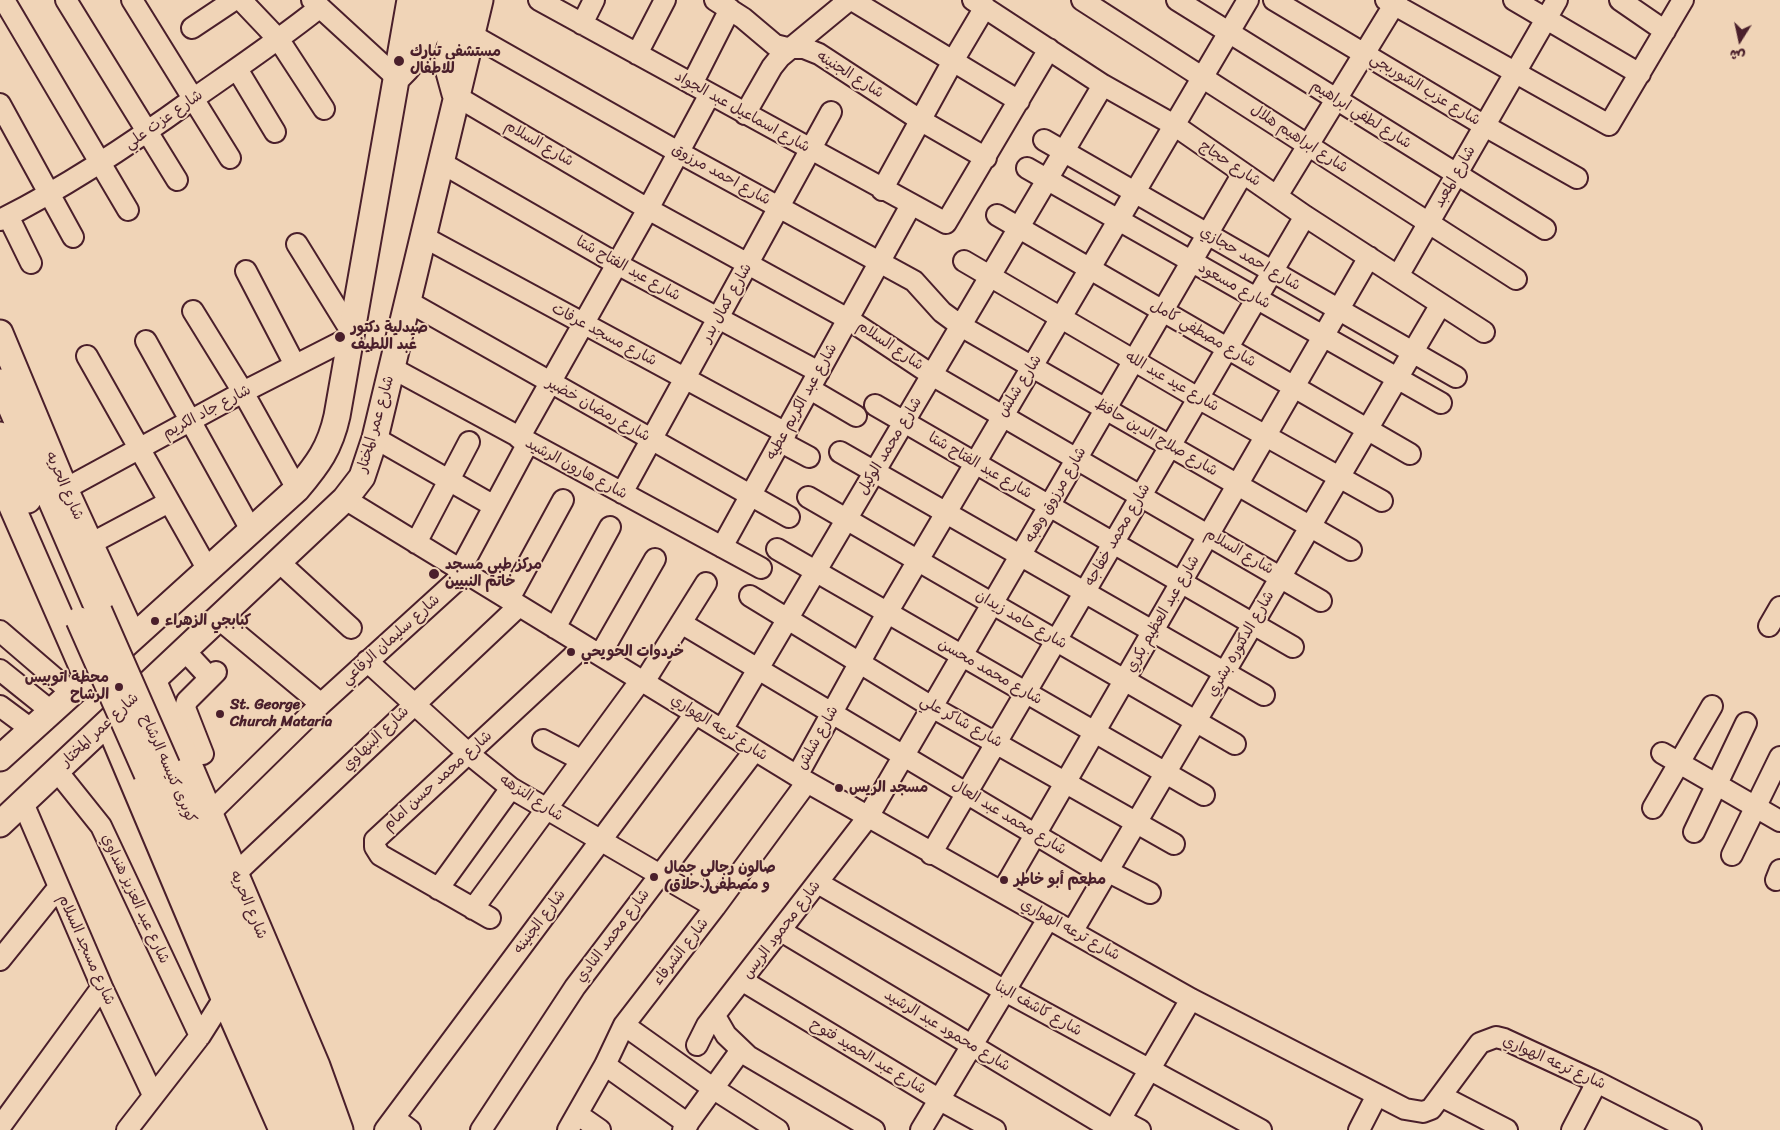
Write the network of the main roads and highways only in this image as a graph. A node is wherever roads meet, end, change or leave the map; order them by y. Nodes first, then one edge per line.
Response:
1 (434, 0) edge
2 (455, 0) edge
3 (480, 0) edge
4 (408, 2) edge
5 (397, 78) junction
6 (456, 96) junction
7 (0, 333) edge
8 (0, 382) edge
9 (0, 436) edge
10 (2, 492) edge
11 (100, 614) junction
12 (133, 637) junction
13 (72, 645) junction
14 (153, 680) junction
15 (79, 685) junction
16 (108, 723) junction
17 (0, 758) edge
18 (165, 762) junction
19 (0, 824) edge
20 (282, 1130) edge
21 (302, 1130) edge
22 (324, 1130) edge
23 (340, 1130) edge

1 - 5 main road
2 - 6 main road
3 - 6 main road, شارع عمر المختار
4 - 5 main road
5 - 12 main road
6 - 14 main road, شارع عمر المختار
7 - 11 main road, شارع الحريه
8 - 11 main road, كوبرى كنيسه الرشاح
9 - 11 main road, كوبرى كنيسه الرشاح
10 - 13 main road
11 - 12 main road, شارع الحريه
11 - 13 main road
11 - 18 main road, كوبرى كنيسه الرشاح, bridge
12 - 15 main road
13 - 15 main road
14 - 16 main road, شارع عمر المختار
14 - 18 main road, شارع الحريه
15 - 17 main road
16 - 18 main road, شارع الحريه
16 - 19 main road, شارع عمر المختار
18 - 20 main road, شارع الحريه
18 - 21 main road, كوبرى كنيسه الرشاح
18 - 22 main road, كوبرى كنيسه الرشاح
18 - 23 main road, شارع الحريه

